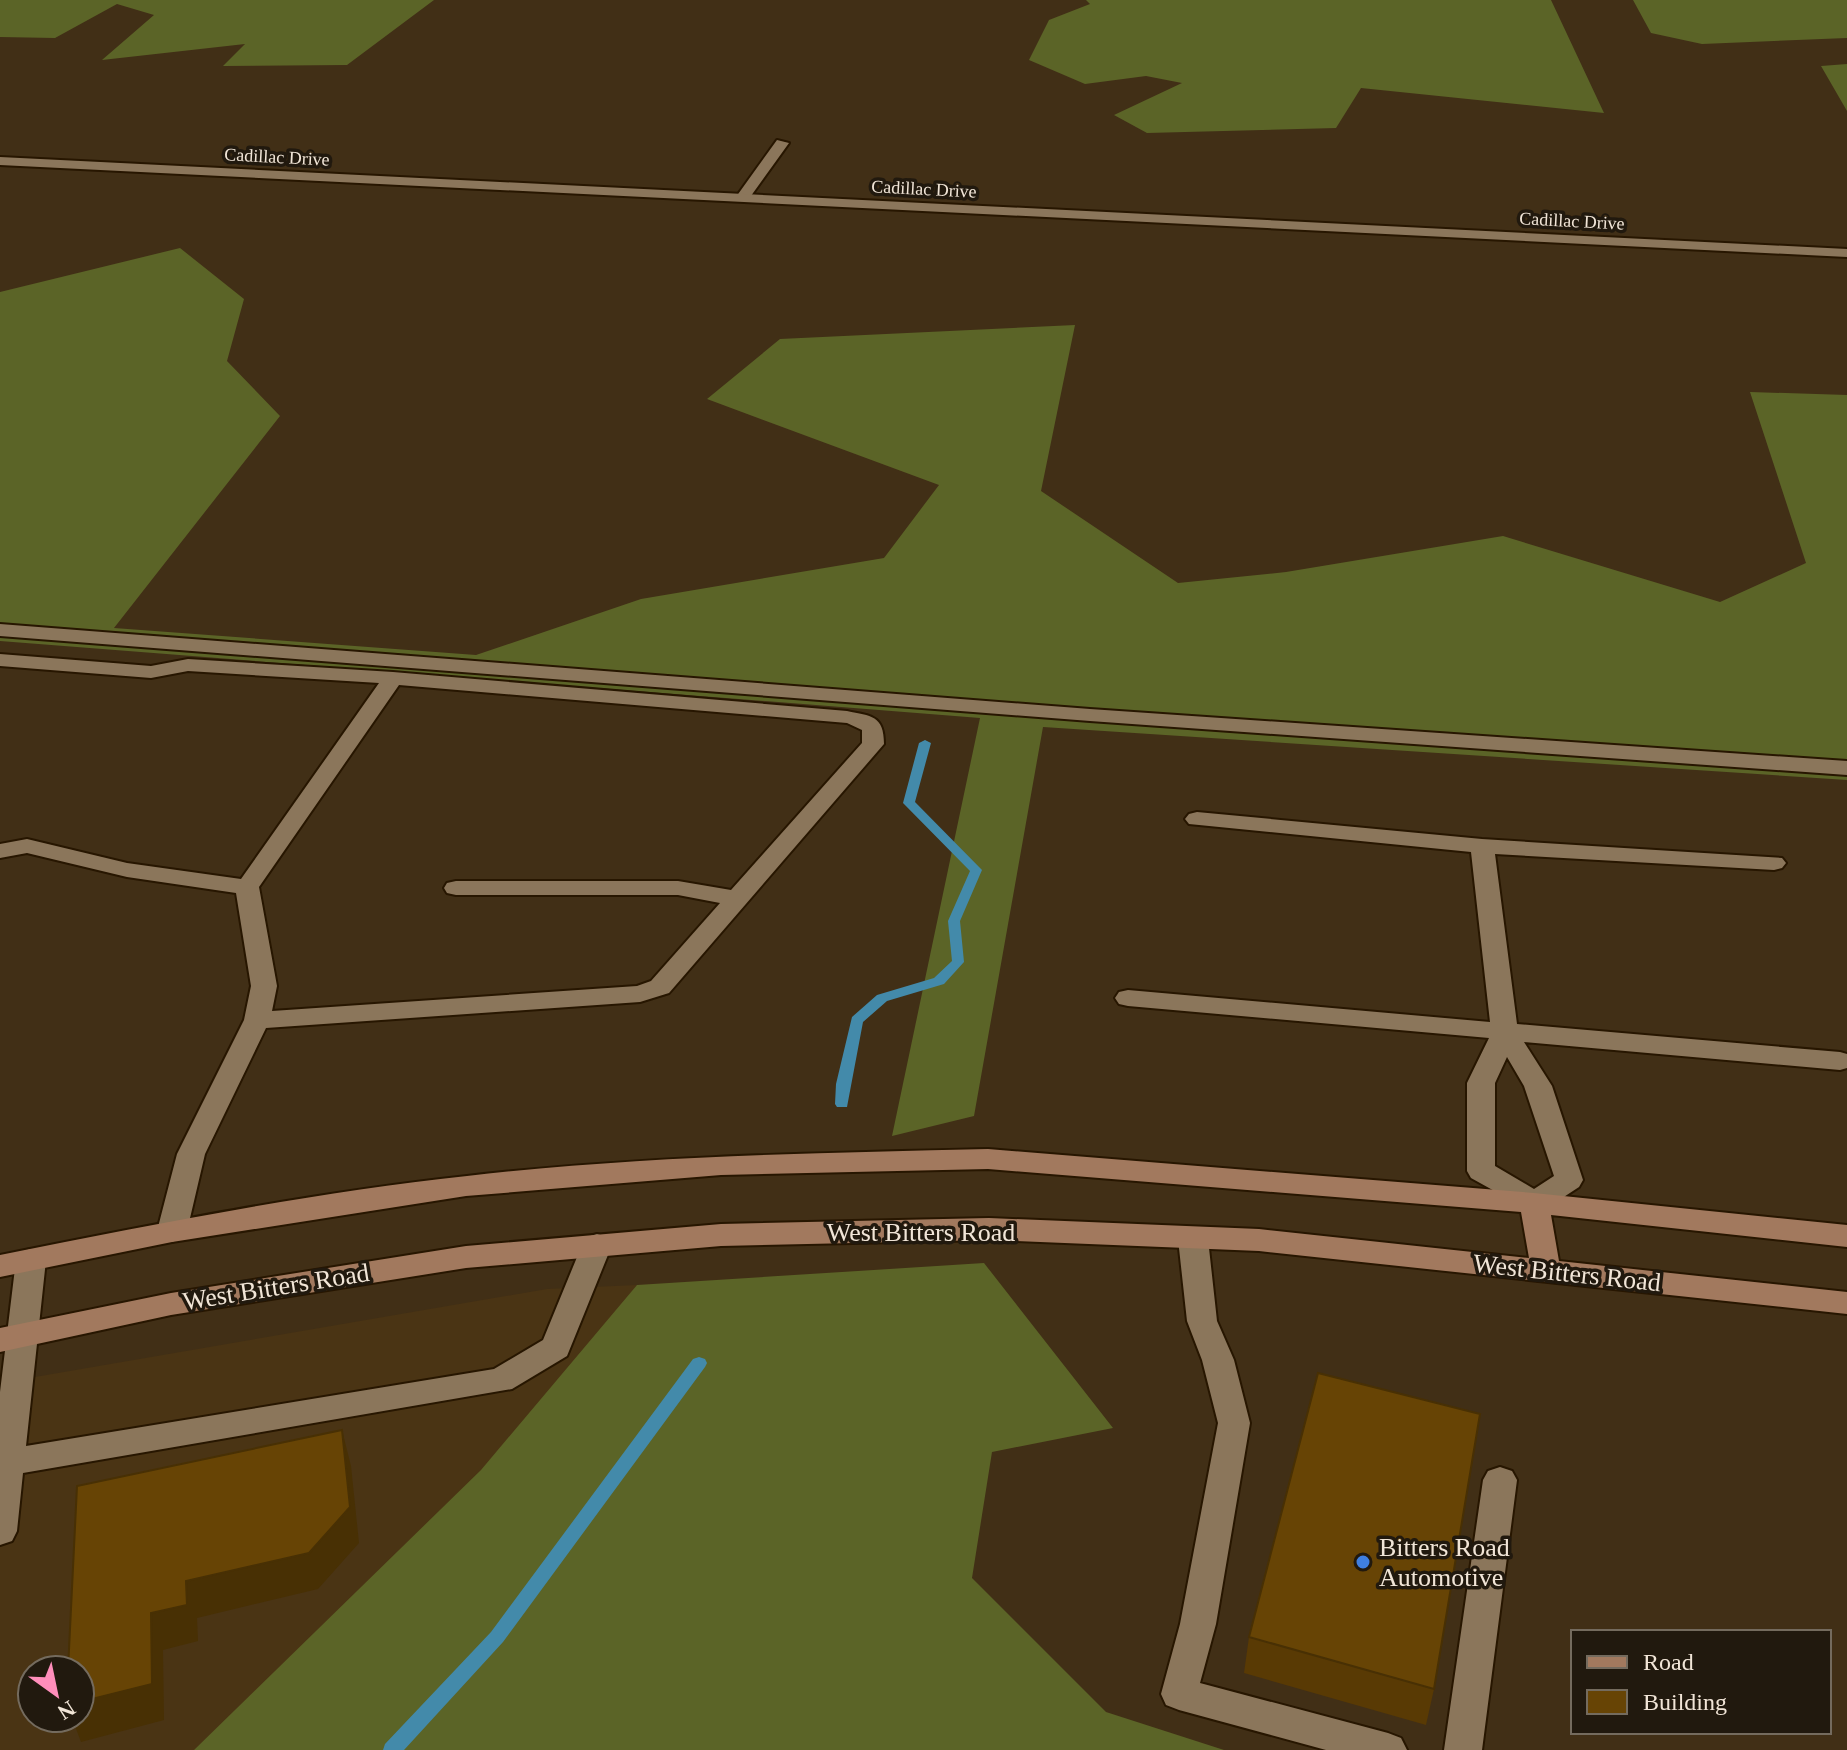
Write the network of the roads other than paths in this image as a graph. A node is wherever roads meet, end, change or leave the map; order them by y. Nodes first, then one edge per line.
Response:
1 (782, 143) dead end
2 (0, 161) edge
3 (743, 197) junction
4 (1847, 253) edge
5 (0, 630) edge
6 (0, 660) edge
7 (393, 678) junction
8 (1847, 768) edge
9 (1197, 819) dead end
10 (1482, 846) junction
11 (0, 851) edge
12 (1774, 863) dead end
13 (247, 887) junction
14 (456, 888) dead end
15 (738, 899) junction
16 (1128, 998) dead end
17 (257, 1020) junction
18 (1505, 1033) junction
19 (1840, 1061) dead end
20 (1534, 1203) junction
21 (172, 1231) junction
22 (1847, 1236) edge
23 (1193, 1239) junction
24 (597, 1245) junction
25 (31, 1260) junction
26 (0, 1266) edge
27 (1546, 1270) junction
28 (1847, 1303) edge
29 (12, 1338) edge
30 (4, 1463) edge
31 (1500, 1480) dead end
32 (0, 1531) edge
33 (1388, 1750) edge
34 (1463, 1750) edge

1 - 3 street
2 - 3 street, Cadillac Drive
3 - 4 street, Cadillac Drive
5 - 8 street
6 - 7 street
7 - 13 street
7 - 15 street
9 - 10 street
10 - 12 street
10 - 18 street
11 - 13 street
13 - 17 street
14 - 15 street
15 - 17 street
16 - 18 street
17 - 21 street
18 - 19 street
18 - 20 street
18 - 20 street
20 - 21 main road
20 - 22 main road
20 - 27 main road
21 - 25 main road
23 - 24 main road, West Bitters Road
23 - 27 main road, West Bitters Road
23 - 33 street
24 - 29 main road, West Bitters Road
24 - 30 street
25 - 26 main road
25 - 29 street
27 - 28 main road, West Bitters Road
29 - 30 street
30 - 32 street
31 - 34 street

